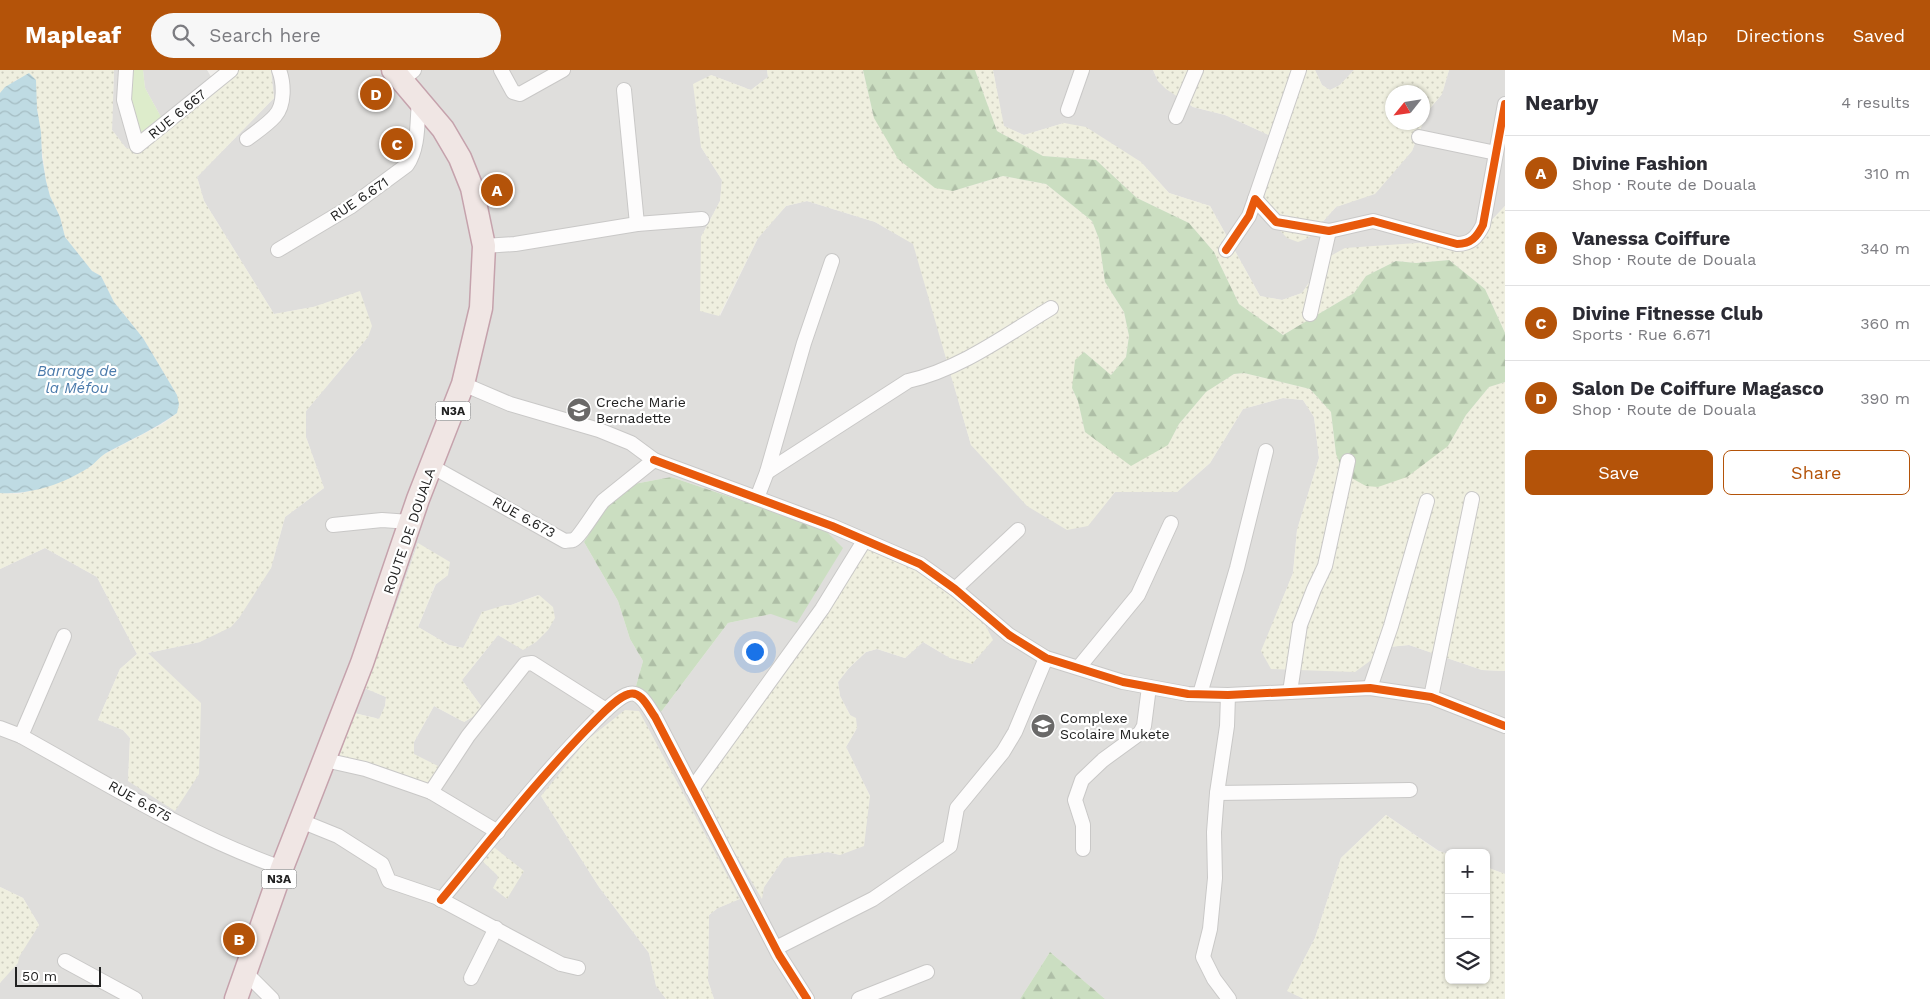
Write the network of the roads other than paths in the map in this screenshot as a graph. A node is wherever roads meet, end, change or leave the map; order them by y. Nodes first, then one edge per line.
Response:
1 (126, 70) edge
2 (231, 70) edge
3 (280, 70) edge
4 (500, 70) edge
5 (563, 70) edge
6 (1082, 70) edge
7 (1196, 70) edge
8 (1299, 70) edge
9 (403, 73) edge
10 (624, 90) dead end
11 (419, 100) junction
12 (1505, 104) edge
13 (1068, 110) dead end
14 (1176, 117) dead end
15 (1419, 137) dead end
16 (247, 139) dead end
17 (1496, 153) junction
18 (1255, 199) junction
19 (702, 219) dead end
20 (637, 224) junction
21 (1329, 231) junction
22 (484, 246) junction
23 (278, 250) dead end
24 (1226, 250) dead end
25 (832, 261) dead end
26 (1051, 308) dead end
27 (1310, 314) dead end
28 (463, 384) junction
29 (1266, 451) dead end
30 (654, 460) junction
31 (1348, 461) dead end
32 (431, 466) junction
33 (768, 472) junction
34 (757, 498) junction
35 (1472, 499) dead end
36 (1427, 501) dead end
37 (410, 522) junction
38 (1171, 523) dead end
39 (332, 525) dead end
40 (1018, 530) dead end
41 (864, 540) junction
42 (955, 589) junction
43 (64, 636) dead end
44 (1046, 658) junction
45 (1079, 667) junction
46 (1150, 687) junction
47 (1370, 688) junction
48 (1290, 692) junction
49 (1200, 694) junction
50 (1228, 695) junction
51 (1432, 697) junction
52 (606, 710) junction
53 (1505, 726) edge
54 (0, 728) edge
55 (21, 736) junction
56 (325, 760) junction
57 (692, 788) junction
58 (1410, 790) dead end
59 (431, 792) junction
60 (1217, 794) junction
61 (301, 821) junction
62 (498, 832) junction
63 (1083, 849) dead end
64 (282, 868) junction
65 (442, 900) junction
66 (496, 928) junction
67 (776, 948) junction
68 (65, 960) dead end
69 (578, 968) dead end
70 (245, 972) junction
71 (927, 972) dead end
72 (471, 978) dead end
73 (135, 999) edge
74 (236, 999) edge
75 (272, 999) edge
76 (808, 999) edge
77 (859, 999) edge
78 (1229, 999) edge

1 - 2 street, RUE 6.667
3 - 16 street
4 - 5 street
6 - 13 street
7 - 14 street
8 - 18 street
9 - 11 highway, ROUTE DE DOUALA / N3A
10 - 20 street
11 - 22 highway, ROUTE DE DOUALA / N3A
11 - 23 street, RUE 6.671
12 - 17 street
15 - 17 street
17 - 21 street
18 - 21 street
18 - 24 street
19 - 20 street
20 - 22 street
21 - 27 street
22 - 28 highway, ROUTE DE DOUALA / N3A
25 - 33 street
26 - 33 street
28 - 30 street
28 - 32 highway, ROUTE DE DOUALA / N3A
29 - 49 street
30 - 32 street, RUE 6.673
30 - 34 street
31 - 48 street
32 - 37 highway, ROUTE DE DOUALA / N3A
33 - 34 street
34 - 41 street
35 - 51 street
36 - 47 street
37 - 39 street
37 - 56 highway, ROUTE DE DOUALA / N3A
38 - 45 street
40 - 42 street
41 - 42 street
41 - 57 street
42 - 44 street
43 - 55 street
44 - 45 street
44 - 67 street
45 - 46 street
46 - 49 street
46 - 63 street
47 - 48 street
47 - 51 street
48 - 50 street
49 - 50 street
50 - 60 street
51 - 53 street
52 - 57 street
52 - 59 street
52 - 62 street
54 - 55 street, RUE 6.675
55 - 64 street, RUE 6.675
56 - 59 street
56 - 61 highway, ROUTE DE DOUALA / N3A
57 - 67 street
58 - 60 street
59 - 62 street
60 - 78 street
61 - 64 highway, ROUTE DE DOUALA / N3A
61 - 65 street
62 - 65 street
64 - 70 highway, ROUTE DE DOUALA / N3A
65 - 66 street
66 - 69 street
66 - 72 street
67 - 76 street
68 - 73 street
70 - 74 highway, ROUTE DE DOUALA / N3A
70 - 75 street
71 - 77 street

